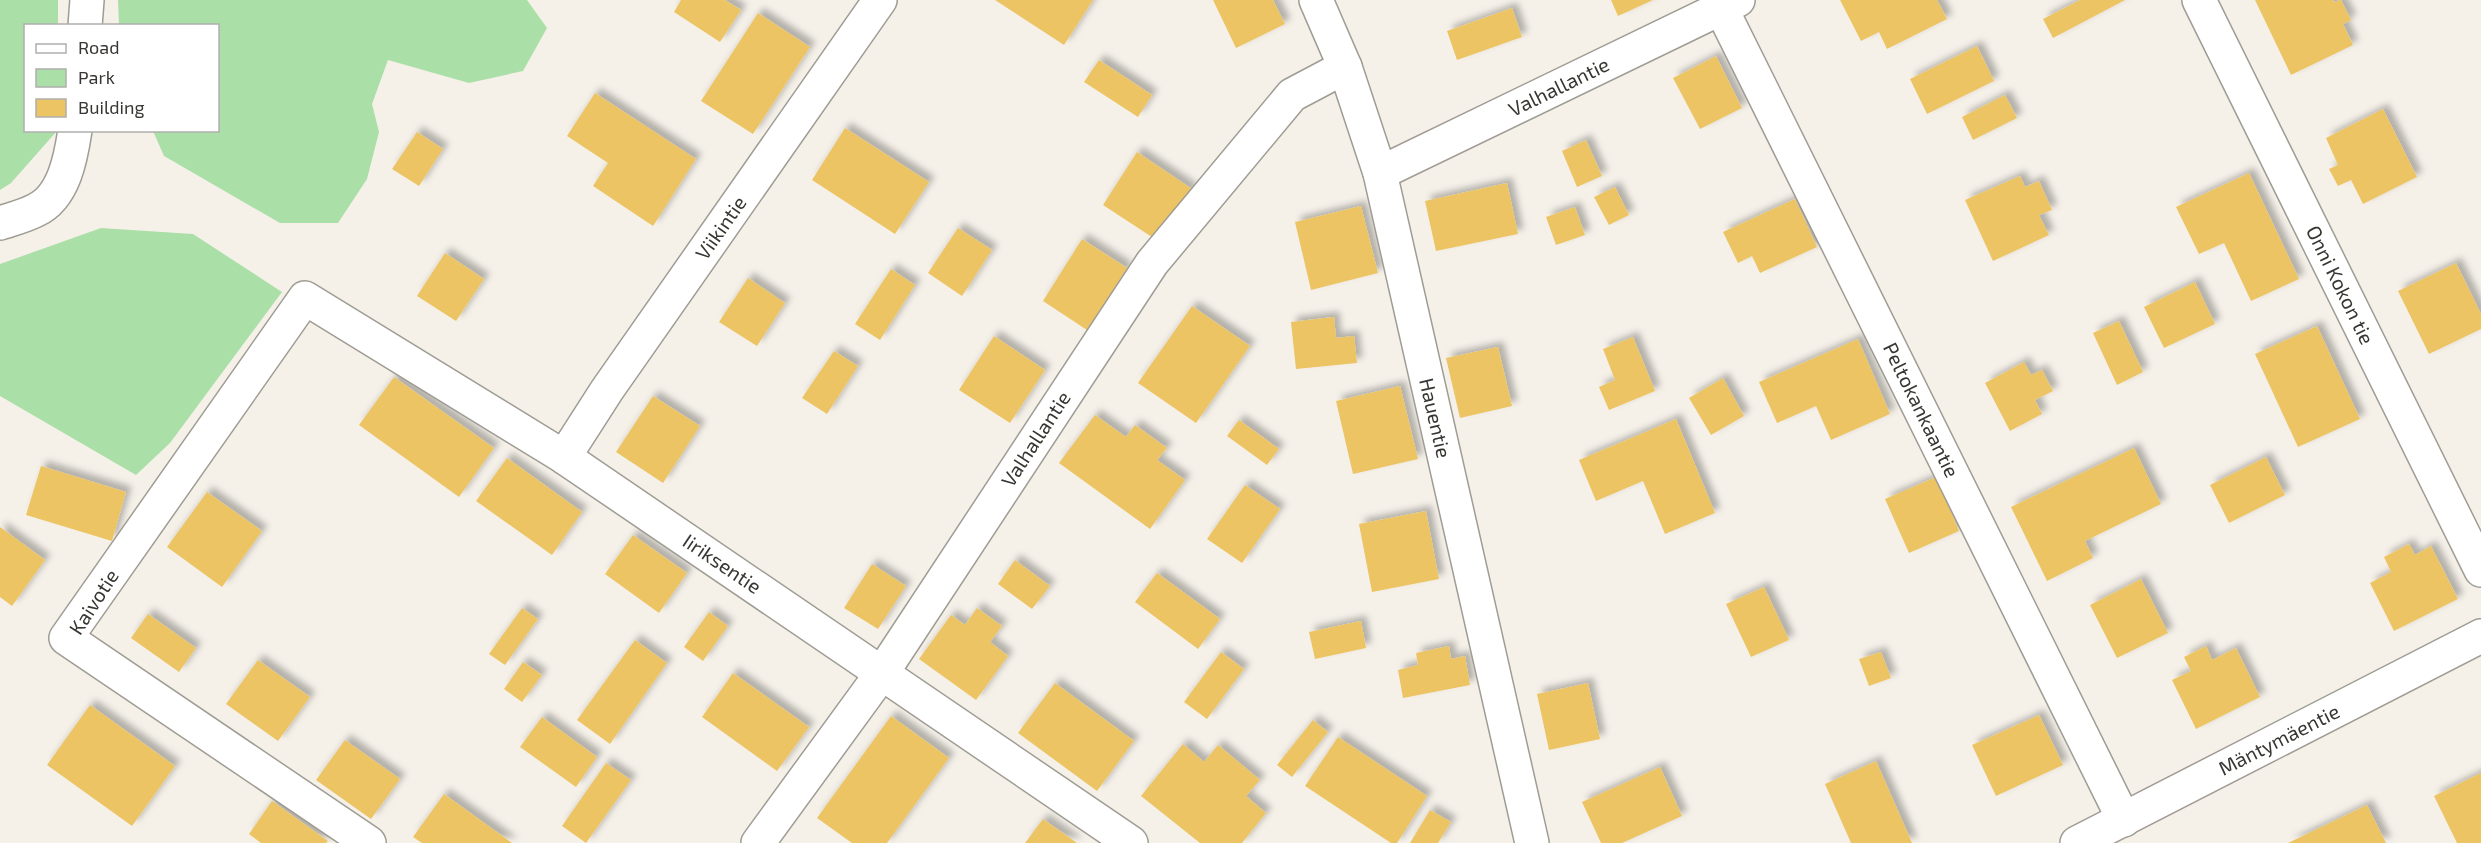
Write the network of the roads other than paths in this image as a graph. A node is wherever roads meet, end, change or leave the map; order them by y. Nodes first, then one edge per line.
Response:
1 (87, 0) edge
2 (880, 0) edge
3 (1316, 0) edge
4 (2199, 0) edge
5 (1726, 3) edge
6 (85, 24) edge
7 (1345, 67) junction
8 (75, 132) edge
9 (1380, 173) junction
10 (0, 223) edge
11 (305, 298) joint
12 (564, 457) junction
13 (2481, 570) edge
14 (2481, 636) edge
15 (882, 673) junction
16 (2124, 820) junction
17 (369, 843) edge
18 (758, 843) edge
19 (1131, 843) edge
20 (1532, 843) edge
21 (2077, 843) edge

1 - 6 street
2 - 12 street, Viikintie
3 - 7 street, Hauentie
4 - 13 street, Onni Kokon tie
5 - 9 street, Valhallantie
5 - 16 street, Peltokankaantie
7 - 9 street, Hauentie
7 - 15 street, Valhallantie
8 - 10 street
9 - 20 street, Hauentie
11 - 12 street, Iiriksentie
11 - 17 street, Kaivotie
12 - 15 street, Iiriksentie
14 - 16 street, Mäntymäentie
15 - 18 street, Valhallantie
15 - 19 street, Iiriksentie
16 - 21 street, Mäntymäentie

